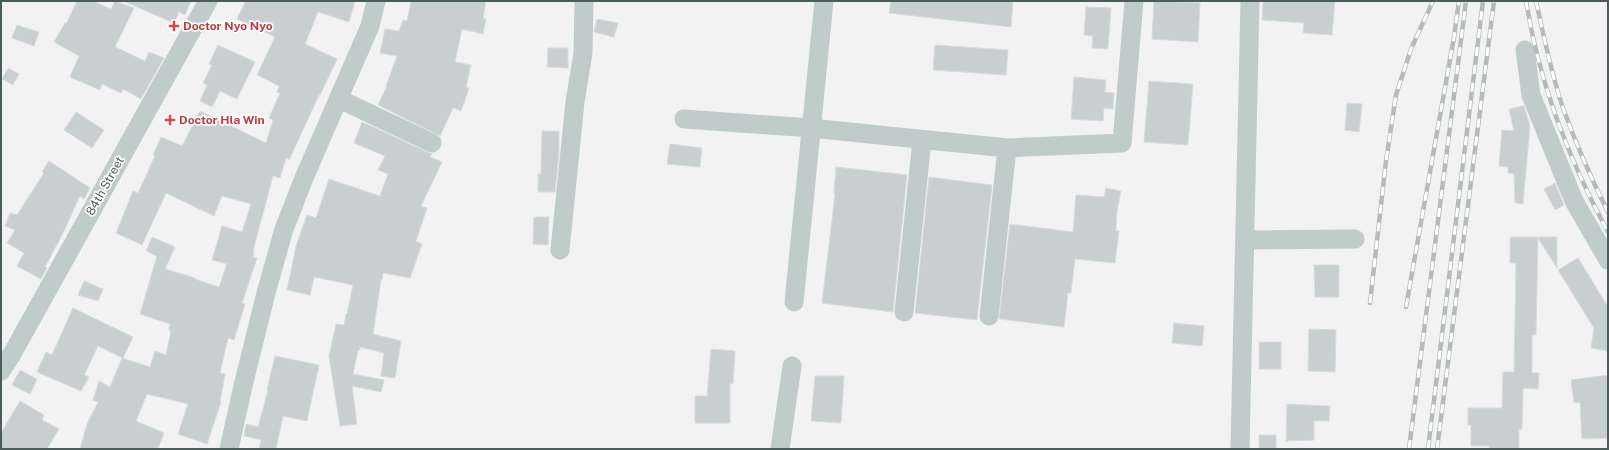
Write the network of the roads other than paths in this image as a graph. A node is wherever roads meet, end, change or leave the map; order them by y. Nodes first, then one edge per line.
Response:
1 (208, 1) edge
2 (376, 1) edge
3 (584, 1) edge
4 (824, 1) edge
5 (1134, 1) edge
6 (1250, 1) edge
7 (1525, 50) dead end
8 (339, 99) junction
9 (684, 120) dead end
10 (811, 128) junction
11 (922, 140) junction
12 (432, 143) dead end
13 (1007, 148) junction
14 (1355, 239) dead end
15 (1246, 240) junction
16 (560, 250) dead end
17 (1608, 260) edge
18 (794, 302) dead end
19 (904, 312) dead end
20 (989, 316) dead end
21 (792, 366) dead end
22 (1, 371) edge
23 (229, 449) edge
24 (780, 449) edge
25 (1240, 449) edge

1 - 22 street, 84th Street
2 - 8 street
3 - 16 street
4 - 10 street
5 - 13 street
6 - 15 street
7 - 17 street
8 - 12 street
8 - 23 street
9 - 10 street
10 - 11 street
10 - 18 street
11 - 13 street
11 - 19 street
13 - 20 street
14 - 15 street
15 - 25 street
21 - 24 street

